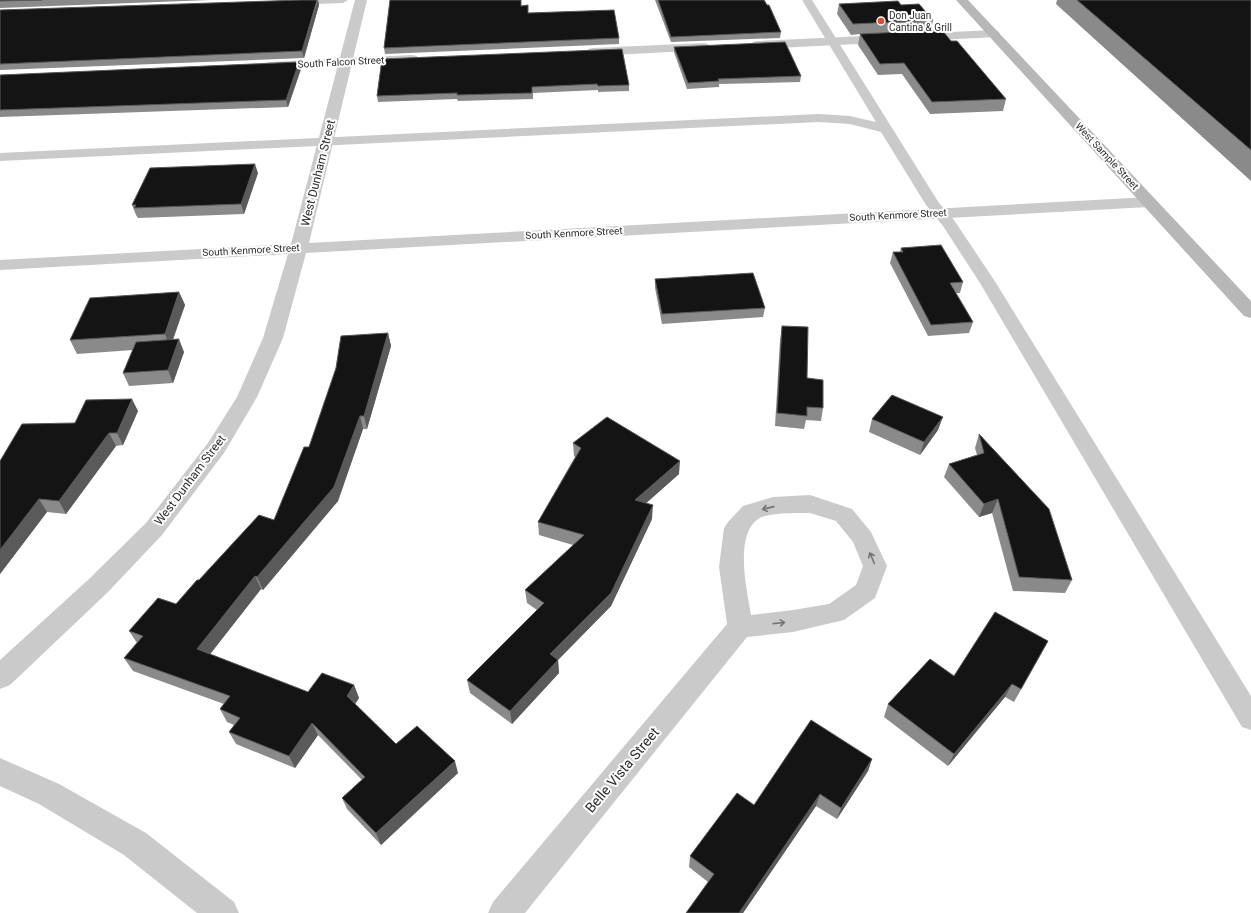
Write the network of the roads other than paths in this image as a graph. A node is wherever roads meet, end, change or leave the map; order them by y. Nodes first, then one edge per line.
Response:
1 (343, 0) edge
2 (361, 0) edge
3 (807, 0) edge
4 (962, 0) edge
5 (283, 2) edge
6 (994, 34) junction
7 (834, 41) junction
8 (746, 45) edge
9 (714, 46) edge
10 (578, 52) edge
11 (426, 59) edge
12 (346, 62) junction
13 (255, 66) edge
14 (888, 129) junction
15 (327, 140) junction
16 (0, 157) edge
17 (1149, 202) junction
18 (940, 213) junction
19 (299, 248) junction
20 (0, 265) edge
21 (1251, 312) edge
22 (740, 627) junction
23 (0, 677) edge
24 (1251, 719) edge
25 (0, 772) edge
26 (223, 913) edge
27 (504, 913) edge

1 - 5 lane
2 - 12 street, West Dunham Street
3 - 7 lane
4 - 6 main road, West Sample Street
6 - 7 street
6 - 17 main road, West Sample Street
7 - 8 street
7 - 14 lane
9 - 10 street
11 - 12 street, South Falcon Street
12 - 13 street, South Falcon Street
12 - 15 street, West Dunham Street
14 - 15 lane
14 - 18 lane
15 - 16 lane
15 - 19 street, West Dunham Street
17 - 18 street, South Kenmore Street
17 - 21 main road, West Sample Street
18 - 19 street, South Kenmore Street
18 - 24 lane
19 - 20 street, South Kenmore Street
19 - 23 street, West Dunham Street
22 -> 22 street
22 - 27 street, Belle Vista Street
25 - 26 street

